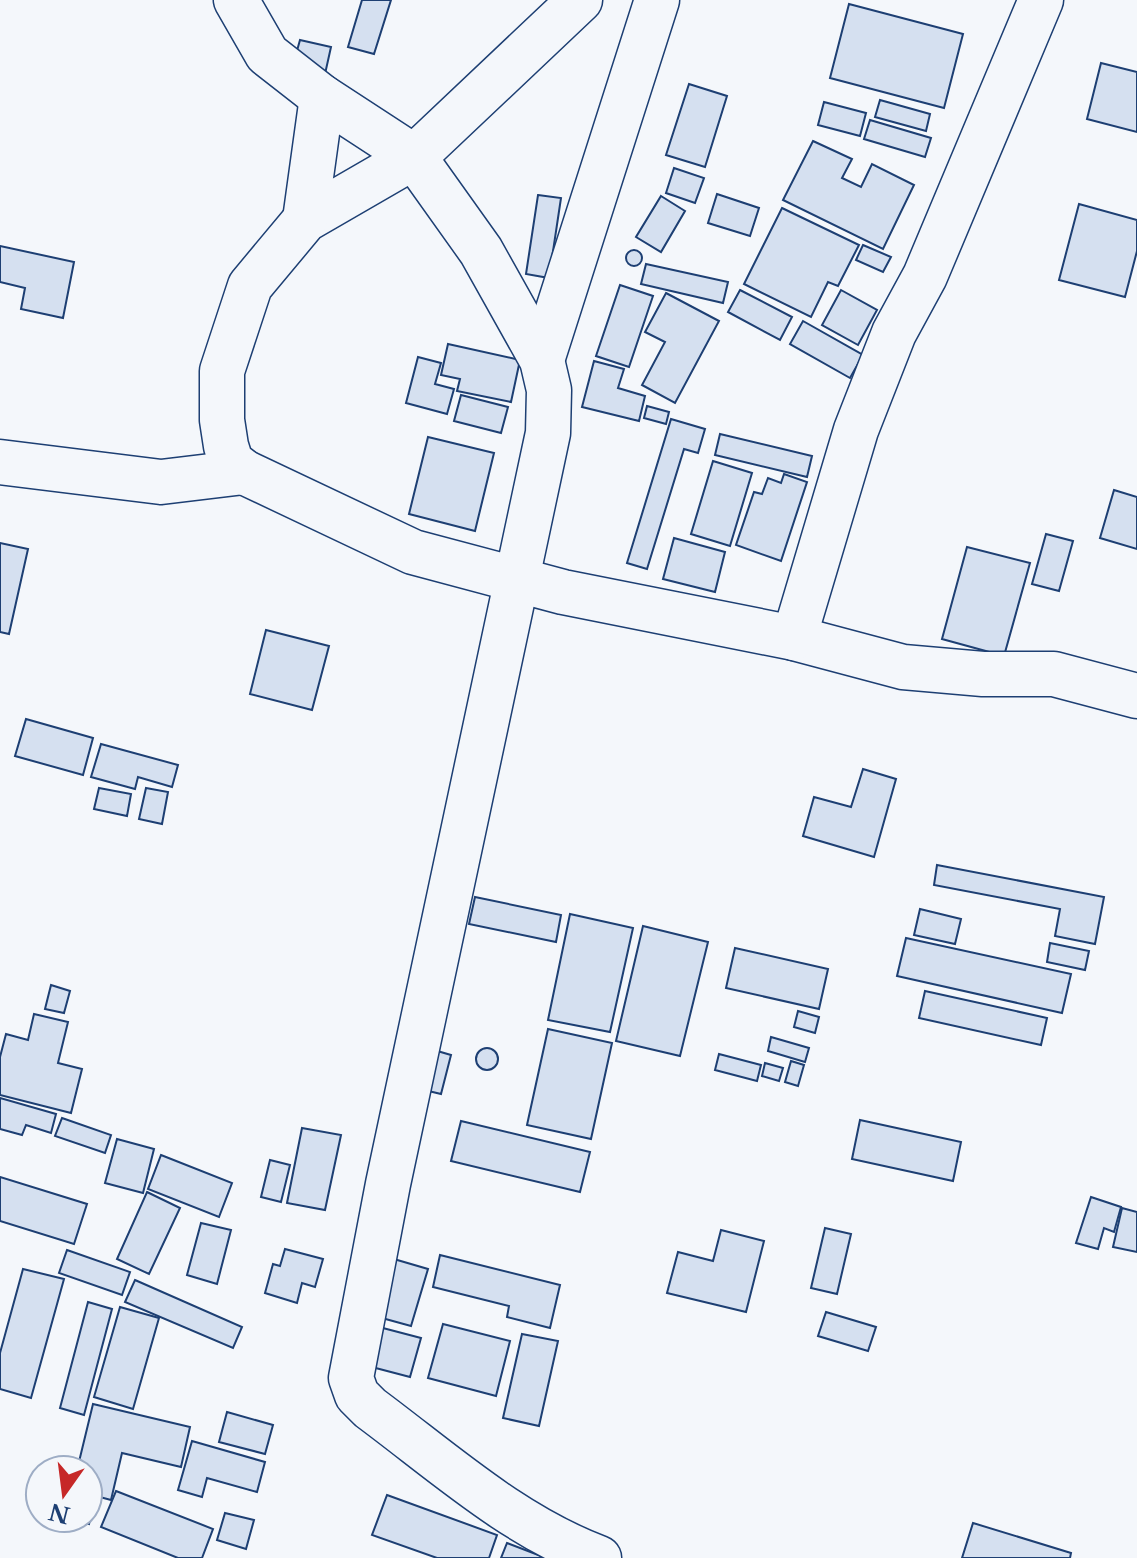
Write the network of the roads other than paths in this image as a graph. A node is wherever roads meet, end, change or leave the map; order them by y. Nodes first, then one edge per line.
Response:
1 (236, 0) edge
2 (580, 0) edge
3 (657, 0) edge
4 (1041, 0) edge
5 (322, 97) junction
6 (414, 157) junction
7 (305, 220) junction
8 (542, 360) junction
9 (0, 462) edge
10 (244, 472) junction
11 (518, 580) junction
12 (794, 638) junction
13 (1137, 696) edge
14 (599, 1558) edge

1 - 5 street
2 - 6 street
3 - 8 street
4 - 12 street
5 - 6 street
5 - 7 street
6 - 7 street
6 - 8 street
7 - 10 street
8 - 11 street
9 - 10 street
10 - 11 street
11 - 12 street
11 - 14 street
12 - 13 street

